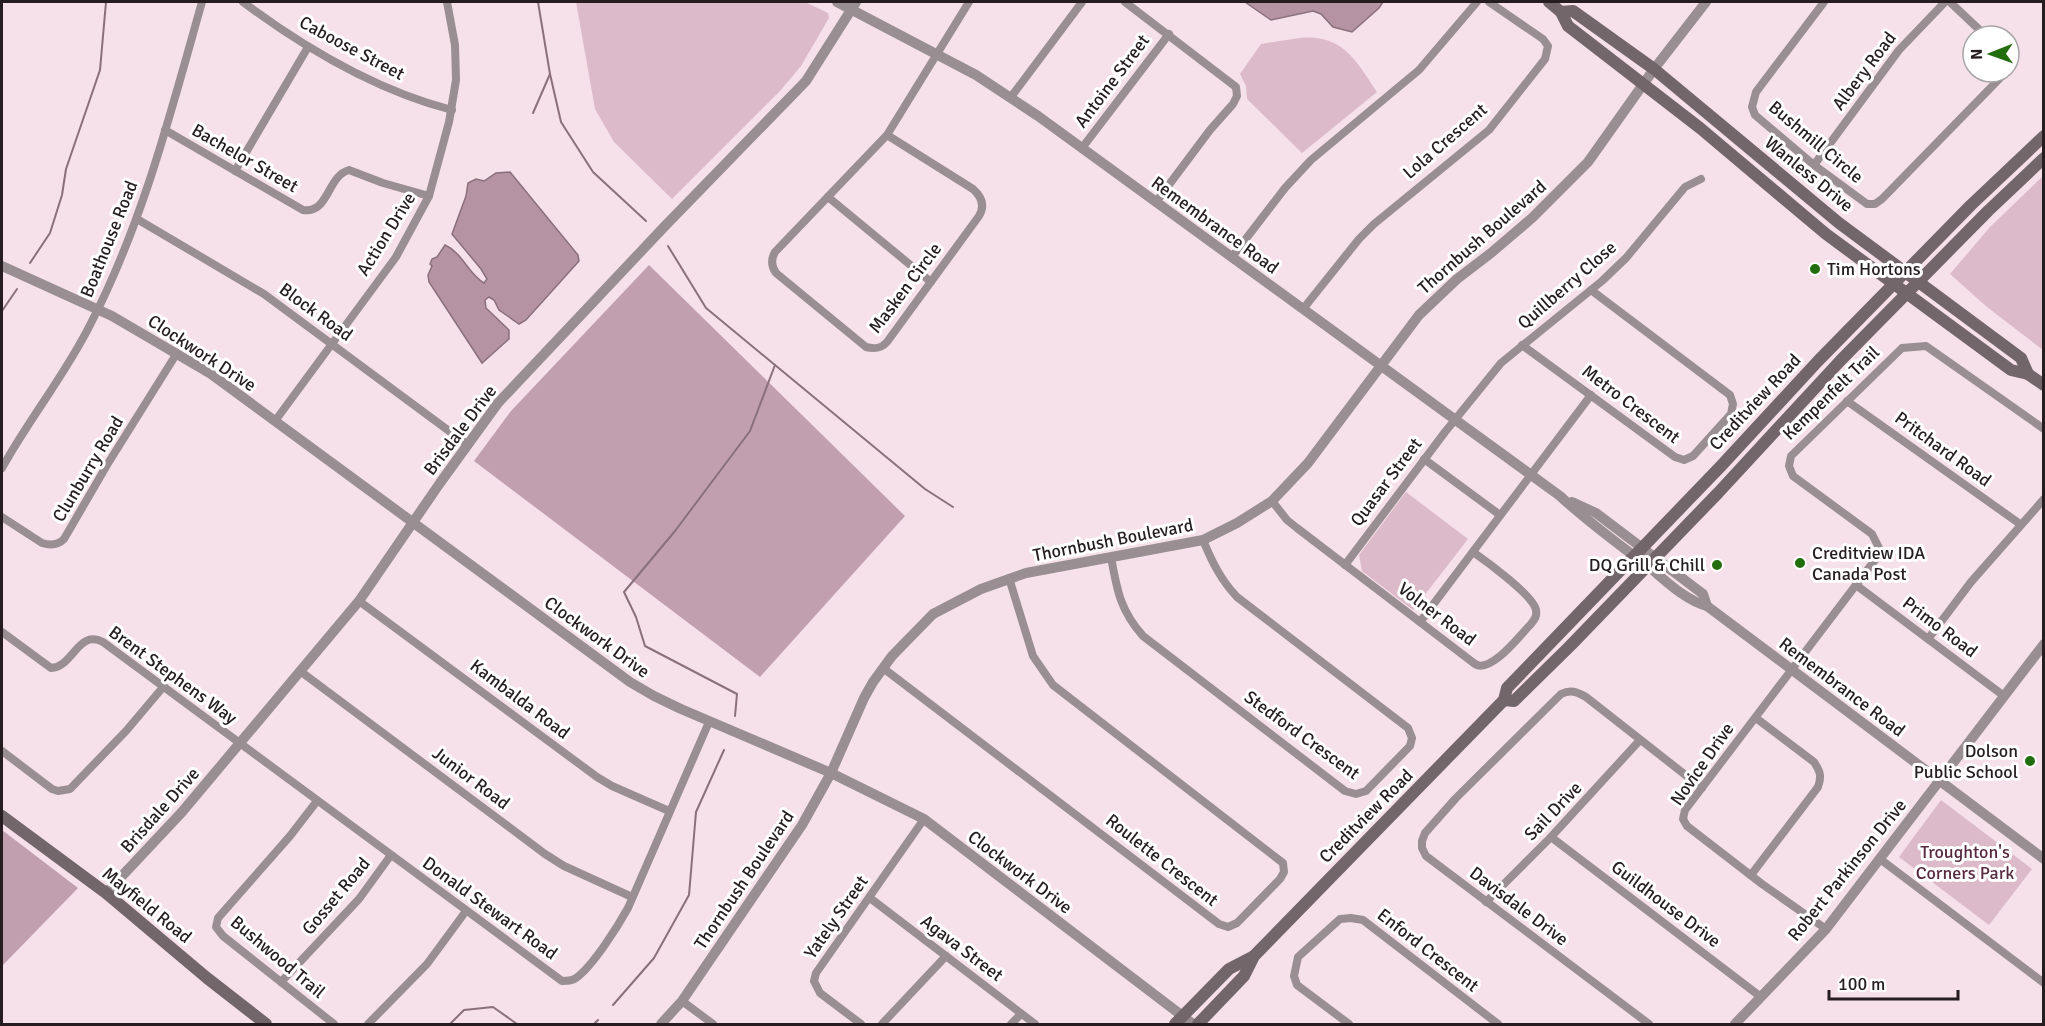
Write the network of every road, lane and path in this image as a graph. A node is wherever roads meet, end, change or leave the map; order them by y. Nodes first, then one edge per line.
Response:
1 (202, 2) edge
2 (243, 2) edge
3 (447, 2) edge
4 (837, 2) edge
5 (969, 2) edge
6 (1082, 2) edge
7 (1125, 2) edge
8 (1477, 2) edge
9 (1489, 2) edge
10 (1549, 2) edge
11 (1706, 2) edge
12 (1824, 2) edge
13 (1945, 2) edge
14 (1950, 2) edge
15 (854, 5) edge
16 (1561, 12) junction
17 (1973, 24) edge
18 (1169, 34) junction
19 (308, 46) junction
20 (937, 54) junction
21 (1654, 69) junction
22 (1644, 84) junction
23 (1994, 84) edge
24 (1011, 97) junction
25 (452, 110) junction
26 (165, 130) junction
27 (887, 135) junction
28 (2043, 136) edge
29 (1082, 148) junction
30 (2043, 158) edge
31 (1814, 165) junction
32 (235, 171) junction
33 (1701, 179) dead end
34 (429, 196) junction
35 (828, 197) junction
36 (1156, 202) junction
37 (137, 219) junction
38 (1232, 257) junction
39 (2, 266) edge
40 (1905, 273) junction
41 (931, 282) junction
42 (1918, 282) junction
43 (1893, 284) junction
44 (1591, 290) junction
45 (1906, 294) junction
46 (98, 309) junction
47 (1303, 309) junction
48 (331, 344) junction
49 (1522, 345) junction
50 (177, 353) junction
51 (1381, 366) junction
52 (2028, 374) junction
53 (2043, 385) edge
54 (1591, 395) junction
55 (1848, 401) junction
56 (1455, 419) junction
57 (275, 421) junction
58 (2043, 429) edge
59 (468, 445) junction
60 (1424, 459) junction
61 (1721, 466) junction
62 (2, 468) edge
63 (1530, 475) junction
64 (1718, 493) junction
65 (2043, 499) edge
66 (1272, 501) junction
67 (1500, 515) junction
68 (2, 517) edge
69 (412, 523) junction
70 (2019, 524) junction
71 (1203, 540) junction
72 (1473, 552) junction
73 (1638, 552) junction
74 (1111, 557) junction
75 (1651, 562) junction
76 (1345, 565) junction
77 (1009, 578) junction
78 (1856, 585) junction
79 (359, 601) junction
80 (1420, 622) junction
81 (2, 632) edge
82 (1928, 639) junction
83 (2043, 644) edge
84 (882, 668) junction
85 (1792, 670) junction
86 (300, 671) junction
87 (164, 686) junction
88 (2004, 696) junction
89 (1503, 700) junction
90 (1756, 718) junction
91 (710, 722) junction
92 (1640, 740) junction
93 (240, 743) junction
94 (2, 751) edge
95 (831, 772) junction
96 (1939, 780) junction
97 (1702, 788) junction
98 (317, 801) junction
99 (669, 811) junction
100 (2, 816) edge
101 (924, 819) junction
102 (1551, 837) junction
103 (391, 855) junction
104 (1880, 859) junction
105 (2043, 859) edge
106 (1751, 875) junction
107 (106, 892) junction
108 (632, 897) junction
109 (870, 898) junction
110 (1486, 902) junction
111 (466, 911) junction
112 (1826, 929) junction
113 (946, 956) junction
114 (1254, 956) junction
115 (280, 982) junction
116 (2043, 983) edge
117 (1761, 997) junction
118 (682, 1001) junction
119 (1021, 1014) junction
120 (1179, 1020) edge
121 (266, 1024) edge
122 (334, 1024) edge
123 (369, 1024) edge
124 (661, 1024) edge
125 (713, 1024) edge
126 (861, 1024) edge
127 (882, 1024) edge
128 (1011, 1024) edge
129 (1035, 1024) edge
130 (1196, 1024) edge
131 (1349, 1024) edge
132 (1498, 1024) edge
133 (1649, 1024) edge
134 (1735, 1024) edge

1 - 26 street, Boathouse Road
2 - 19 street, Caboose Street
3 - 25 street, Action Drive
4 - 15 street, Remembrance Road
5 - 20 street, Masken Circle
6 - 24 street
7 - 18 street
8 - 38 street
9 - 47 street, Lola Crescent
10 - 16 main road, Wanless Drive
11 - 21 street, Thornbush Boulevard
12 - 31 street, Bushmill Circle
13 - 31 street, Albery Road
14 - 17 street
15 - 20 street, Remembrance Road
15 - 59 street, Brisdale Drive
16 - 21 main road, Wanless Drive
16 - 22 main road, Wanless Drive
18 - 29 street, Antoine Street
18 - 36 street
19 - 25 street, Caboose Street
19 - 32 street
20 - 24 street, Remembrance Road
20 - 27 street, Masken Circle
21 - 22 street, Thornbush Boulevard
21 - 40 main road, Wanless Drive
22 - 43 main road, Wanless Drive
22 - 51 street, Thornbush Boulevard
23 - 31 street, Bushmill Circle
24 - 29 street, Remembrance Road
25 - 34 street, Action Drive
26 - 32 street, Bachelor Street
26 - 37 street, Boathouse Road
27 - 35 street, Masken Circle
27 - 41 street, Masken Circle
28 - 40 main road, Creditview Road
29 - 36 street, Remembrance Road
30 - 42 main road, Creditview Road
32 - 34 street, Bachelor Street
33 - 44 street, Quillberry Close
34 - 48 street, Action Drive
35 - 41 street
35 - 41 street, Masken Circle
36 - 38 street, Remembrance Road
37 - 46 street, Boathouse Road
37 - 48 street, Block Road
38 - 47 street, Remembrance Road
39 - 46 street, Clockwork Drive
40 - 42 main road, Wanless Drive
40 - 43 main road, Creditview Road
42 - 45 main road, Creditview Road
42 - 52 main road, Wanless Drive
43 - 45 main road, Wanless Drive
43 - 61 main road, Creditview Road
44 - 49 street, Quillberry Close
44 - 54 street, Metro Crescent
45 - 52 main road, Wanless Drive
45 - 64 main road, Creditview Road
46 - 50 street, Clockwork Drive
46 - 62 street, Boathouse Road
47 - 51 street, Remembrance Road
48 - 57 street, Action Drive
48 - 59 street, Block Road
49 - 54 street, Metro Crescent
49 - 56 street, Quillberry Close
50 - 57 street, Clockwork Drive
50 - 68 street, Clunburry Road
51 - 56 street, Remembrance Road
51 - 66 street, Thornbush Boulevard
52 - 53 main road, Wanless Drive
54 - 63 street
55 - 58 street, Kempenfelt Trail
55 - 70 street, Pritchard Road
55 - 78 street, Kempenfelt Trail
56 - 60 street, Quasar Street
56 - 63 street, Remembrance Road
57 - 69 street, Clockwork Drive
59 - 69 street, Brisdale Drive
60 - 67 street
60 - 76 street, Quasar Street
61 - 64 main road
61 - 73 main road, Creditview Road
63 - 67 street
63 - 73 street, Remembrance Road
64 - 75 main road, Creditview Road
65 - 70 street
66 - 71 street, Thornbush Boulevard
66 - 76 street, Volner Road
67 - 72 street
69 - 79 street, Brisdale Drive
69 - 91 street, Clockwork Drive
70 - 82 street
71 - 74 street, Thornbush Boulevard
71 - 74 street, Stedford Crescent
72 - 80 street
72 - 80 street, Volner Road
73 - 75 street, Remembrance Road
73 - 89 main road, Creditview Road
74 - 77 street, Thornbush Boulevard
75 - 85 street, Remembrance Road
75 - 89 main road, Creditview Road
76 - 80 street, Volner Road
77 - 84 street, Thornbush Boulevard
77 - 84 street, Roulette Crescent
78 - 82 street, Primo Road
78 - 85 street, Kempenfelt Trail
79 - 86 street, Brisdale Drive
79 - 99 street, Kambalda Road
81 - 87 street, Brent Stephens Way
82 - 88 street, Primo Road
83 - 88 street, Robert Parkinson Drive
84 - 95 street, Thornbush Boulevard
85 - 90 street, Novice Drive
85 - 96 street, Remembrance Road
86 - 93 street, Brisdale Drive
86 - 108 street, Junior Road
87 - 93 street, Brent Stephens Way
87 - 94 street
88 - 96 street, Robert Parkinson Drive
89 - 114 main road, Creditview Road
90 - 97 street, Novice Drive
90 - 106 street
91 - 95 street, Clockwork Drive
91 - 99 street, Donald Stewart Road
92 - 97 street
92 - 102 street, Sail Drive
92 - 110 street, Davisdale Drive
93 - 98 street, Donald Stewart Road
93 - 107 street, Brisdale Drive
95 - 101 street, Clockwork Drive
95 - 118 street, Thornbush Boulevard
96 - 104 street, Robert Parkinson Drive
96 - 105 street, Remembrance Road
97 - 106 street, Novice Drive
98 - 103 street, Donald Stewart Road
98 - 115 street, Bushwood Trail
99 - 108 street, Donald Stewart Road
100 - 107 main road, Mayfield Road
101 - 109 street, Yately Street
101 - 120 street, Clockwork Drive
102 - 110 street, Sail Drive
102 - 117 street, Guildhouse Drive
103 - 111 street, Donald Stewart Road
103 - 115 street, Gosset Road
104 - 112 street, Robert Parkinson Drive
104 - 116 street
106 - 112 street, Novice Drive
107 - 121 main road, Mayfield Road
108 - 111 street, Donald Stewart Road
109 - 113 street, Agava Street
109 - 126 street, Yately Street
110 - 133 street, Davisdale Drive
111 - 123 street
112 - 117 street, Robert Parkinson Drive
113 - 119 street, Agava Street
113 - 127 street
114 - 120 main road, Creditview Road
114 - 130 main road, Creditview Road
115 - 122 street, Bushwood Trail
117 - 134 street, Robert Parkinson Drive
118 - 124 street, Thornbush Boulevard
118 - 125 street
119 - 128 street
119 - 129 street, Agava Street
120 - 130 street, Clockwork Drive
131 - 132 street, Enford Crescent

